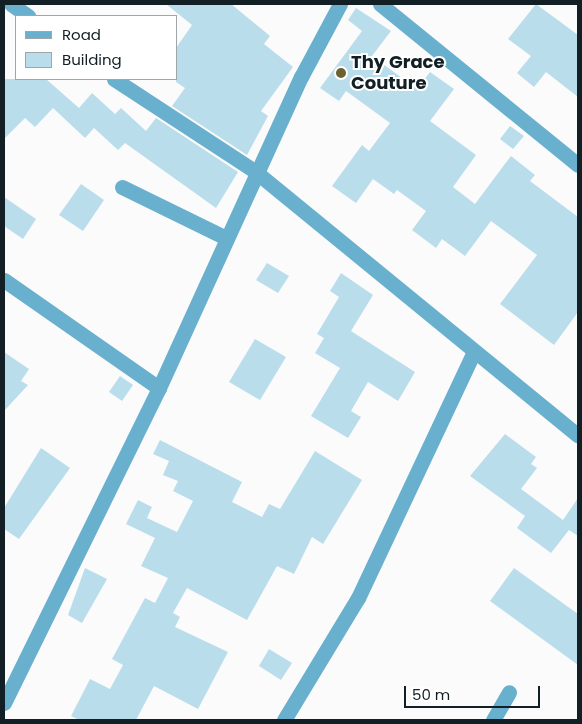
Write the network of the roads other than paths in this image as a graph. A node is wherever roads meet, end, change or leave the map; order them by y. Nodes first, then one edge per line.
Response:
1 (11, 4) edge
2 (340, 4) edge
3 (380, 4) edge
4 (27, 15) edge
5 (116, 80) edge
6 (578, 165) edge
7 (256, 172) junction
8 (122, 187) dead end
9 (226, 238) junction
10 (4, 280) edge
11 (473, 354) junction
12 (158, 388) junction
13 (578, 436) edge
14 (509, 692) dead end
15 (4, 703) edge
16 (284, 720) edge
17 (493, 720) edge

1 - 4 street
2 - 7 street
3 - 6 street
5 - 7 street
7 - 9 street
7 - 11 street
8 - 9 street
9 - 12 street
10 - 12 street
11 - 13 street
11 - 16 street
12 - 15 street
14 - 17 street

